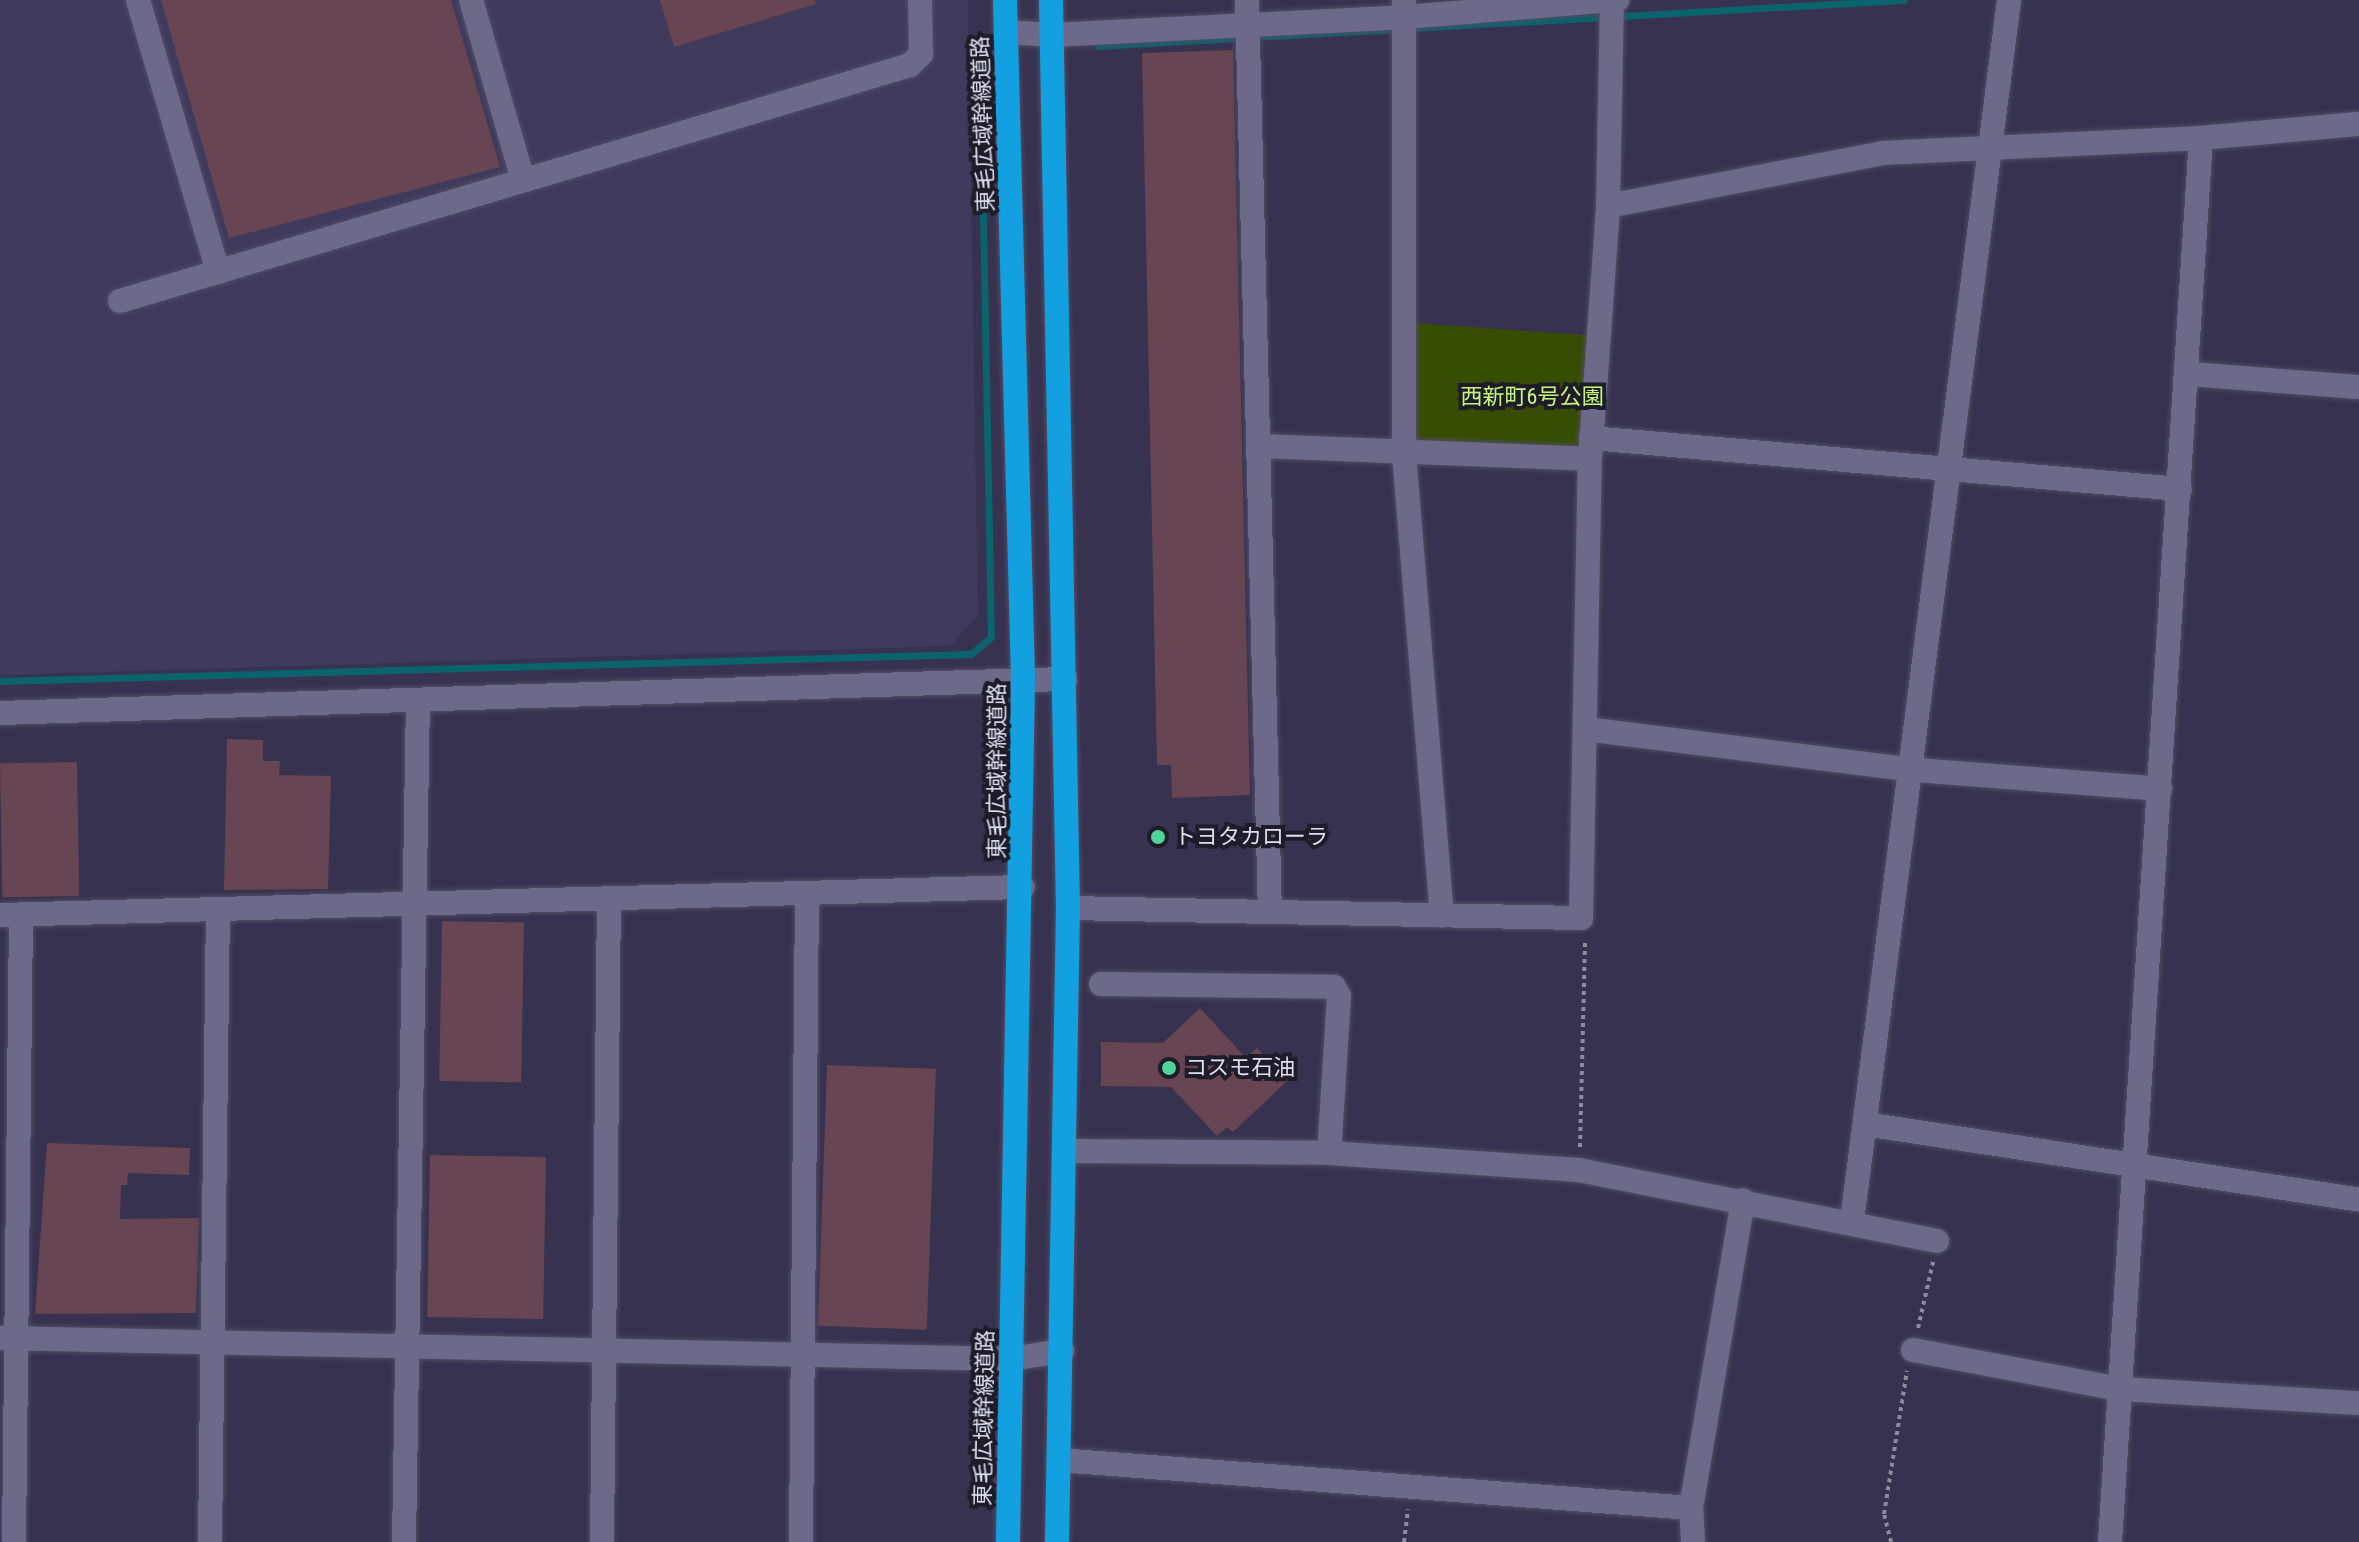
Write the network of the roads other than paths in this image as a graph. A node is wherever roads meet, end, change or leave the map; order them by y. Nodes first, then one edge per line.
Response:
1 (138, 0) edge
2 (471, 0) edge
3 (920, 0) edge
4 (1005, 0) edge
5 (1051, 0) edge
6 (1614, 0) edge
7 (2009, 0) edge
8 (1404, 9) edge
9 (1247, 12) edge
10 (1006, 32) junction
11 (1052, 35) junction
12 (2359, 124) edge
13 (2201, 138) junction
14 (1991, 153) junction
15 (523, 180) junction
16 (1608, 206) junction
17 (218, 272) junction
18 (120, 301) dead end
19 (2189, 374) junction
20 (2359, 387) edge
21 (1259, 446) junction
22 (1590, 449) junction
23 (1404, 454) junction
24 (1953, 468) junction
25 (2180, 489) junction
26 (1023, 679) junction
27 (1065, 679) junction
28 (418, 701) junction
29 (0, 713) edge
30 (1585, 729) junction
31 (1915, 770) junction
32 (2160, 789) junction
33 (1023, 887) junction
34 (807, 894) junction
35 (609, 900) junction
36 (416, 905) junction
37 (1068, 908) junction
38 (218, 909) junction
39 (1270, 912) junction
40 (11, 914) edge
41 (1442, 915) junction
42 (1101, 984) dead end
43 (1865, 1124) junction
44 (1066, 1151) junction
45 (1329, 1153) junction
46 (2135, 1169) junction
47 (1743, 1200) junction
48 (2359, 1200) edge
49 (1852, 1221) junction
50 (1937, 1241) road end
51 (9, 1338) edge
52 (213, 1342) junction
53 (408, 1346) junction
54 (605, 1350) junction
55 (1913, 1350) road end
56 (1062, 1351) junction
57 (803, 1356) junction
58 (1011, 1359) junction
59 (2120, 1389) junction
60 (2359, 1403) edge
61 (1059, 1460) junction
62 (1691, 1508) junction
63 (14, 1542) edge
64 (210, 1542) edge
65 (404, 1542) edge
66 (602, 1542) edge
67 (801, 1542) edge
68 (1008, 1542) edge
69 (1057, 1542) edge
70 (1693, 1542) edge
71 (2110, 1542) edge

1 - 17 street
2 - 15 street
3 - 15 street
4 - 10 highway, 東毛広域幹線道路
5 - 11 highway
6 - 8 street
6 - 16 street
7 - 14 street
8 - 9 street
8 - 23 street
9 - 11 street
9 - 21 street
10 - 11 street
10 - 26 highway, 東毛広域幹線道路
11 - 27 highway
12 - 13 street
13 - 14 street
13 - 19 street
14 - 16 street
14 - 24 street
15 - 17 street
16 - 22 street
17 - 18 street
19 - 20 street
19 - 25 street
21 - 23 street
21 - 39 street
22 - 23 street
22 - 24 street
22 - 30 street
23 - 41 street
24 - 25 street
24 - 31 street
25 - 32 street
26 - 27 street
26 - 28 street
26 - 33 highway, 東毛広域幹線道路
27 - 37 highway
28 - 29 street
28 - 36 street
30 - 31 street
30 - 41 street
31 - 32 street
31 - 43 street
32 - 46 street
33 - 34 street
33 - 58 highway, 東毛広域幹線道路
34 - 35 street
34 - 57 street
35 - 36 street
35 - 54 street
36 - 38 street
36 - 53 street
37 - 39 street
37 - 44 highway
38 - 40 street
38 - 52 street
39 - 41 street
40 - 51 street
42 - 45 street
43 - 46 street
43 - 49 street
44 - 45 street
44 - 56 highway
45 - 47 street
46 - 48 street
46 - 59 street
47 - 49 street
47 - 62 street
49 - 50 street
51 - 52 street
51 - 63 street
52 - 53 street
52 - 64 street
53 - 54 street
53 - 65 street
54 - 57 street
54 - 66 street
55 - 59 street
56 - 58 street
56 - 61 highway
57 - 58 street
57 - 67 street
58 - 68 highway, 東毛広域幹線道路
59 - 60 street
59 - 71 street
61 - 62 street
61 - 69 highway
62 - 70 street

